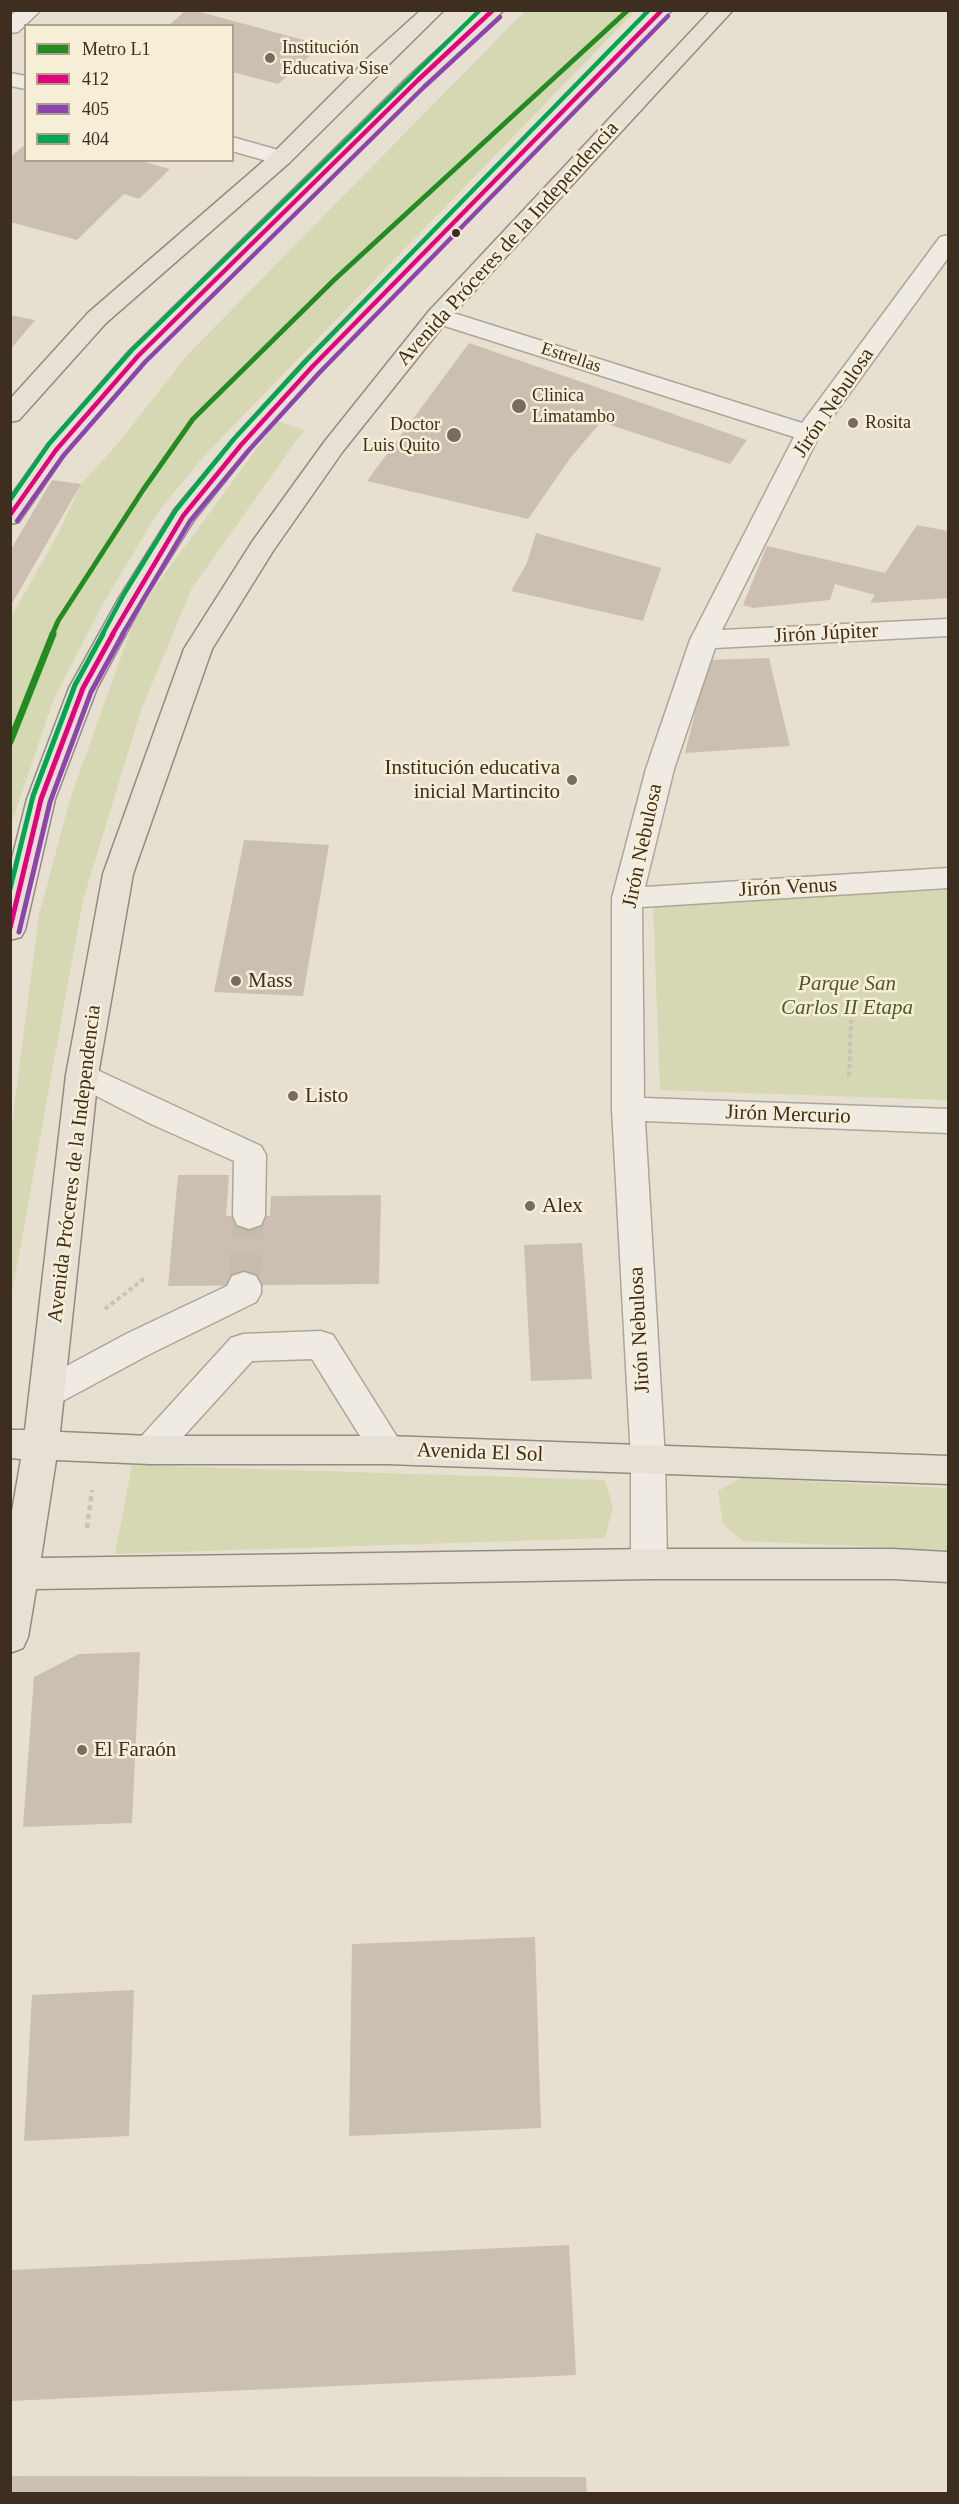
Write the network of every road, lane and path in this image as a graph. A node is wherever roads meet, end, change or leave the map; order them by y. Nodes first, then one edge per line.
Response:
1 (31, 10) edge
2 (434, 10) edge
3 (494, 10) edge
4 (662, 10) edge
5 (723, 10) edge
6 (10, 27) edge
7 (234, 145) edge
8 (281, 158) junction
9 (948, 242) edge
10 (438, 316) junction
11 (10, 415) edge
12 (808, 433) junction
13 (10, 516) edge
14 (948, 628) edge
15 (704, 640) junction
16 (948, 878) edge
17 (627, 898) junction
18 (10, 930) edge
19 (851, 1020) dead end
20 (82, 1075) junction
21 (849, 1078) dead end
22 (628, 1109) junction
23 (948, 1120) edge
24 (249, 1216) tunnel mouth
25 (146, 1278) dead end
26 (99, 1313) dead end
27 (243, 1348) junction
28 (47, 1393) junction
29 (26, 1444) edge
30 (150, 1450) junction
31 (387, 1450) junction
32 (648, 1459) junction
33 (948, 1470) edge
34 (93, 1482) dead end
35 (85, 1539) dead end
36 (649, 1564) junction
37 (948, 1567) edge
38 (16, 1574) edge
39 (10, 1637) edge

1 - 6 street
2 - 8 main road
3 - 13 main road
4 - 18 main road
5 - 10 main road, Avenida Próceres de la Independencia
7 - 8 street
8 - 11 main road
9 - 12 street, Jirón Nebulosa
10 - 12 street, Estrellas
10 - 20 main road, Avenida Próceres de la Independencia
12 - 15 street, Jirón Nebulosa
14 - 15 street, Jirón Júpiter
15 - 17 street, Jirón Nebulosa
16 - 17 street, Jirón Venus
17 - 22 street, Jirón Nebulosa
19 - 21 path
20 - 24 street
20 - 28 main road, Avenida Próceres de la Independencia
22 - 23 street, Jirón Mercurio
22 - 32 street, Jirón Nebulosa
25 - 26 path
27 - 28 street
27 - 30 street
27 - 31 street
28 - 29 main road, Avenida Próceres de la Independencia
29 - 30 main road, Avenida El Sol
29 - 38 main road, Avenida Próceres de la Independencia
30 - 31 main road, Avenida El Sol
31 - 32 main road, Avenida El Sol
32 - 33 main road, Avenida El Sol
32 - 36 street, Jirón Nebulosa
34 - 35 path
36 - 37 main road
36 - 38 main road
38 - 39 main road, Avenida Próceres de la Independencia

